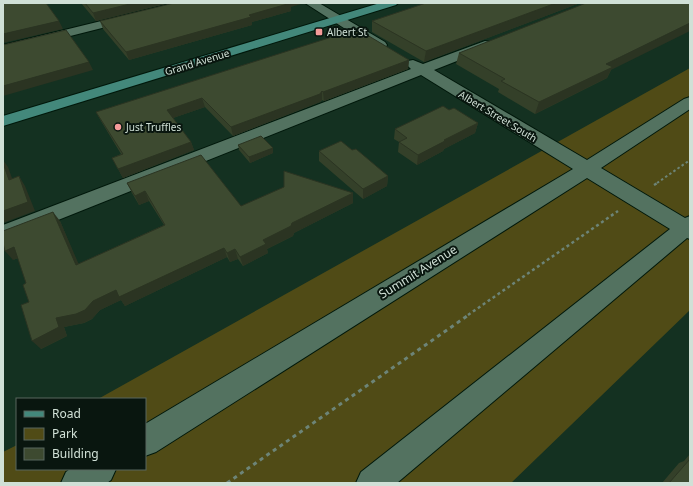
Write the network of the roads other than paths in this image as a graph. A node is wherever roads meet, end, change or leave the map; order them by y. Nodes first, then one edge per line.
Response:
1 (189, 3) edge
2 (311, 3) edge
3 (392, 3) edge
4 (338, 19) junction
5 (502, 39) edge
6 (3, 49) edge
7 (422, 70) junction
8 (690, 102) edge
9 (3, 121) edge
10 (587, 169) junction
11 (689, 228) edge
12 (3, 234) edge
13 (146, 440) edge
14 (98, 470) edge
15 (77, 483) edge
16 (372, 483) edge

1 - 6 street
2 - 4 street, Albert Street South
3 - 4 main road, Grand Avenue
4 - 7 street, Albert Street South
4 - 9 main road, Grand Avenue
5 - 7 street
7 - 10 street, Albert Street South
7 - 12 street
8 - 10 street, Summit Avenue
10 - 11 street, Albert Street South
10 - 13 street, Summit Avenue
11 - 16 street
14 - 15 street

